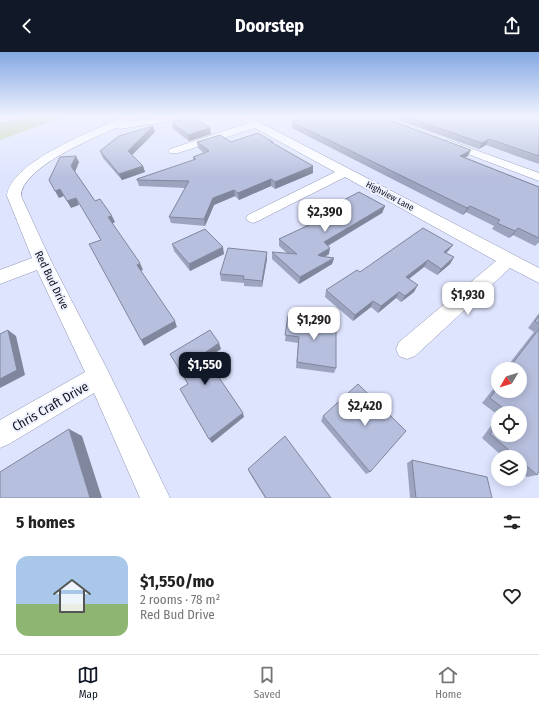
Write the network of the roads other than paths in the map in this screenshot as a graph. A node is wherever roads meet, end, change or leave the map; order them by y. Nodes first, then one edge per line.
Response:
1 (90, 137) edge
2 (217, 137) edge
3 (280, 137) edge
4 (439, 140) edge
5 (174, 151) dead end
6 (345, 172) junction
7 (539, 177) edge
8 (8, 190) edge
9 (253, 218) dead end
10 (42, 260) junction
11 (508, 260) junction
12 (539, 276) edge
13 (0, 277) edge
14 (406, 349) dead end
15 (99, 376) junction
16 (0, 435) edge
17 (155, 498) edge

1 - 8 street, Red Bud Drive
2 - 5 street
3 - 6 street, Highview Lane
4 - 7 street
6 - 9 street
6 - 11 street, Highview Lane
8 - 10 street, Red Bud Drive
10 - 13 street
10 - 15 street, Red Bud Drive
11 - 12 street, Highview Lane
11 - 14 street
15 - 16 street, Chris Craft Drive
15 - 17 street, Red Bud Drive

